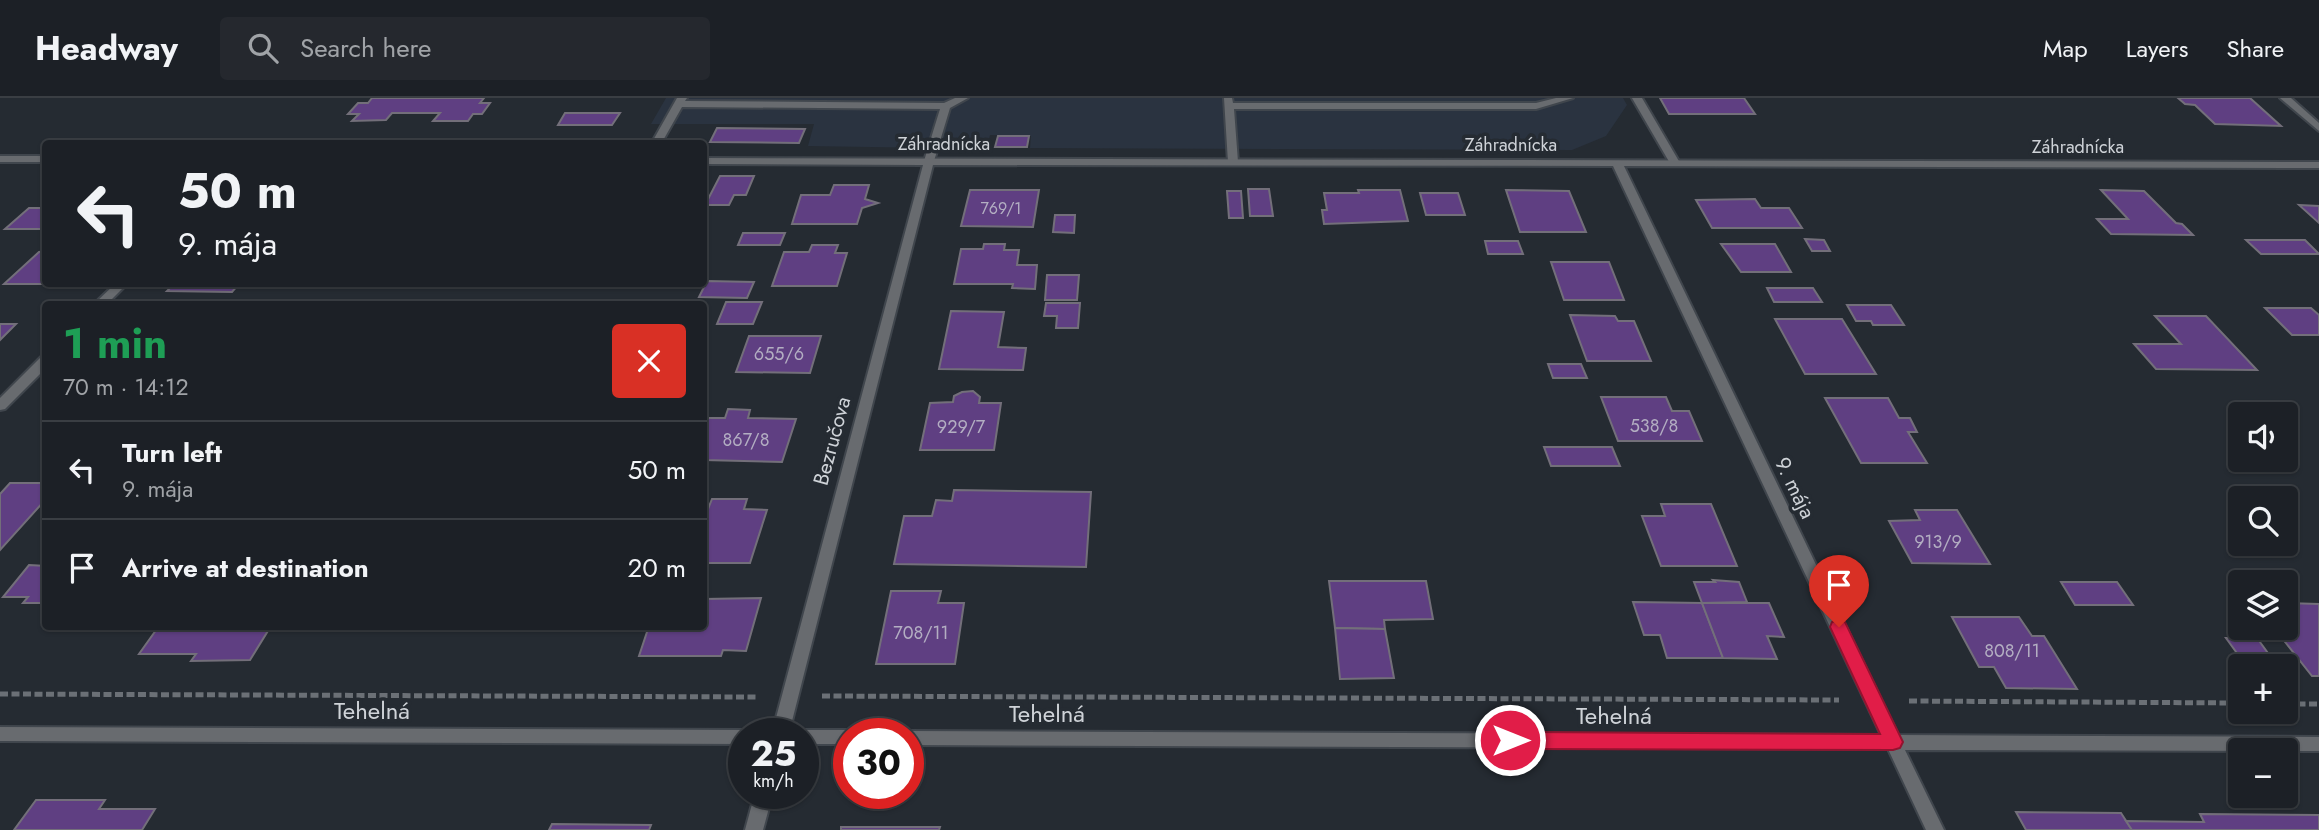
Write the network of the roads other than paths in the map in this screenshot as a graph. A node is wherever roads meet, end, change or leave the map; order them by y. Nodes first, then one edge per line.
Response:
1 (963, 98) edge
2 (1568, 98) edge
3 (1637, 98) edge
4 (2285, 98) edge
5 (680, 101) edge
6 (1228, 102) edge
7 (946, 106) junction
8 (2319, 128) edge
9 (658, 140) edge
10 (0, 159) edge
11 (42, 159) edge
12 (707, 160) edge
13 (929, 161) junction
14 (1233, 162) junction
15 (1617, 163) junction
16 (1675, 163) junction
17 (2319, 165) edge
18 (118, 287) edge
19 (103, 301) edge
20 (42, 364) edge
21 (0, 405) edge
22 (784, 718) edge
23 (0, 733) edge
24 (728, 737) edge
25 (924, 738) edge
26 (1893, 742) junction
27 (2319, 744) edge
28 (760, 809) edge
29 (754, 830) edge
30 (1936, 830) edge

1 - 7 street
2 - 6 street
3 - 16 street
4 - 8 street
5 - 7 street
5 - 9 street
6 - 14 street
7 - 13 street, Bezručova
10 - 11 street
12 - 13 street, Záhradnícka
13 - 14 street, Záhradnícka
13 - 22 street, Bezručova
14 - 15 street, Záhradnícka
15 - 16 street, Záhradnícka
15 - 26 street, 9. mája
16 - 17 street, Záhradnícka
18 - 19 street
20 - 21 street
23 - 24 street, Tehelná
25 - 26 street, Tehelná
26 - 27 street, Tehelná
26 - 30 street, 9. mája
28 - 29 street

